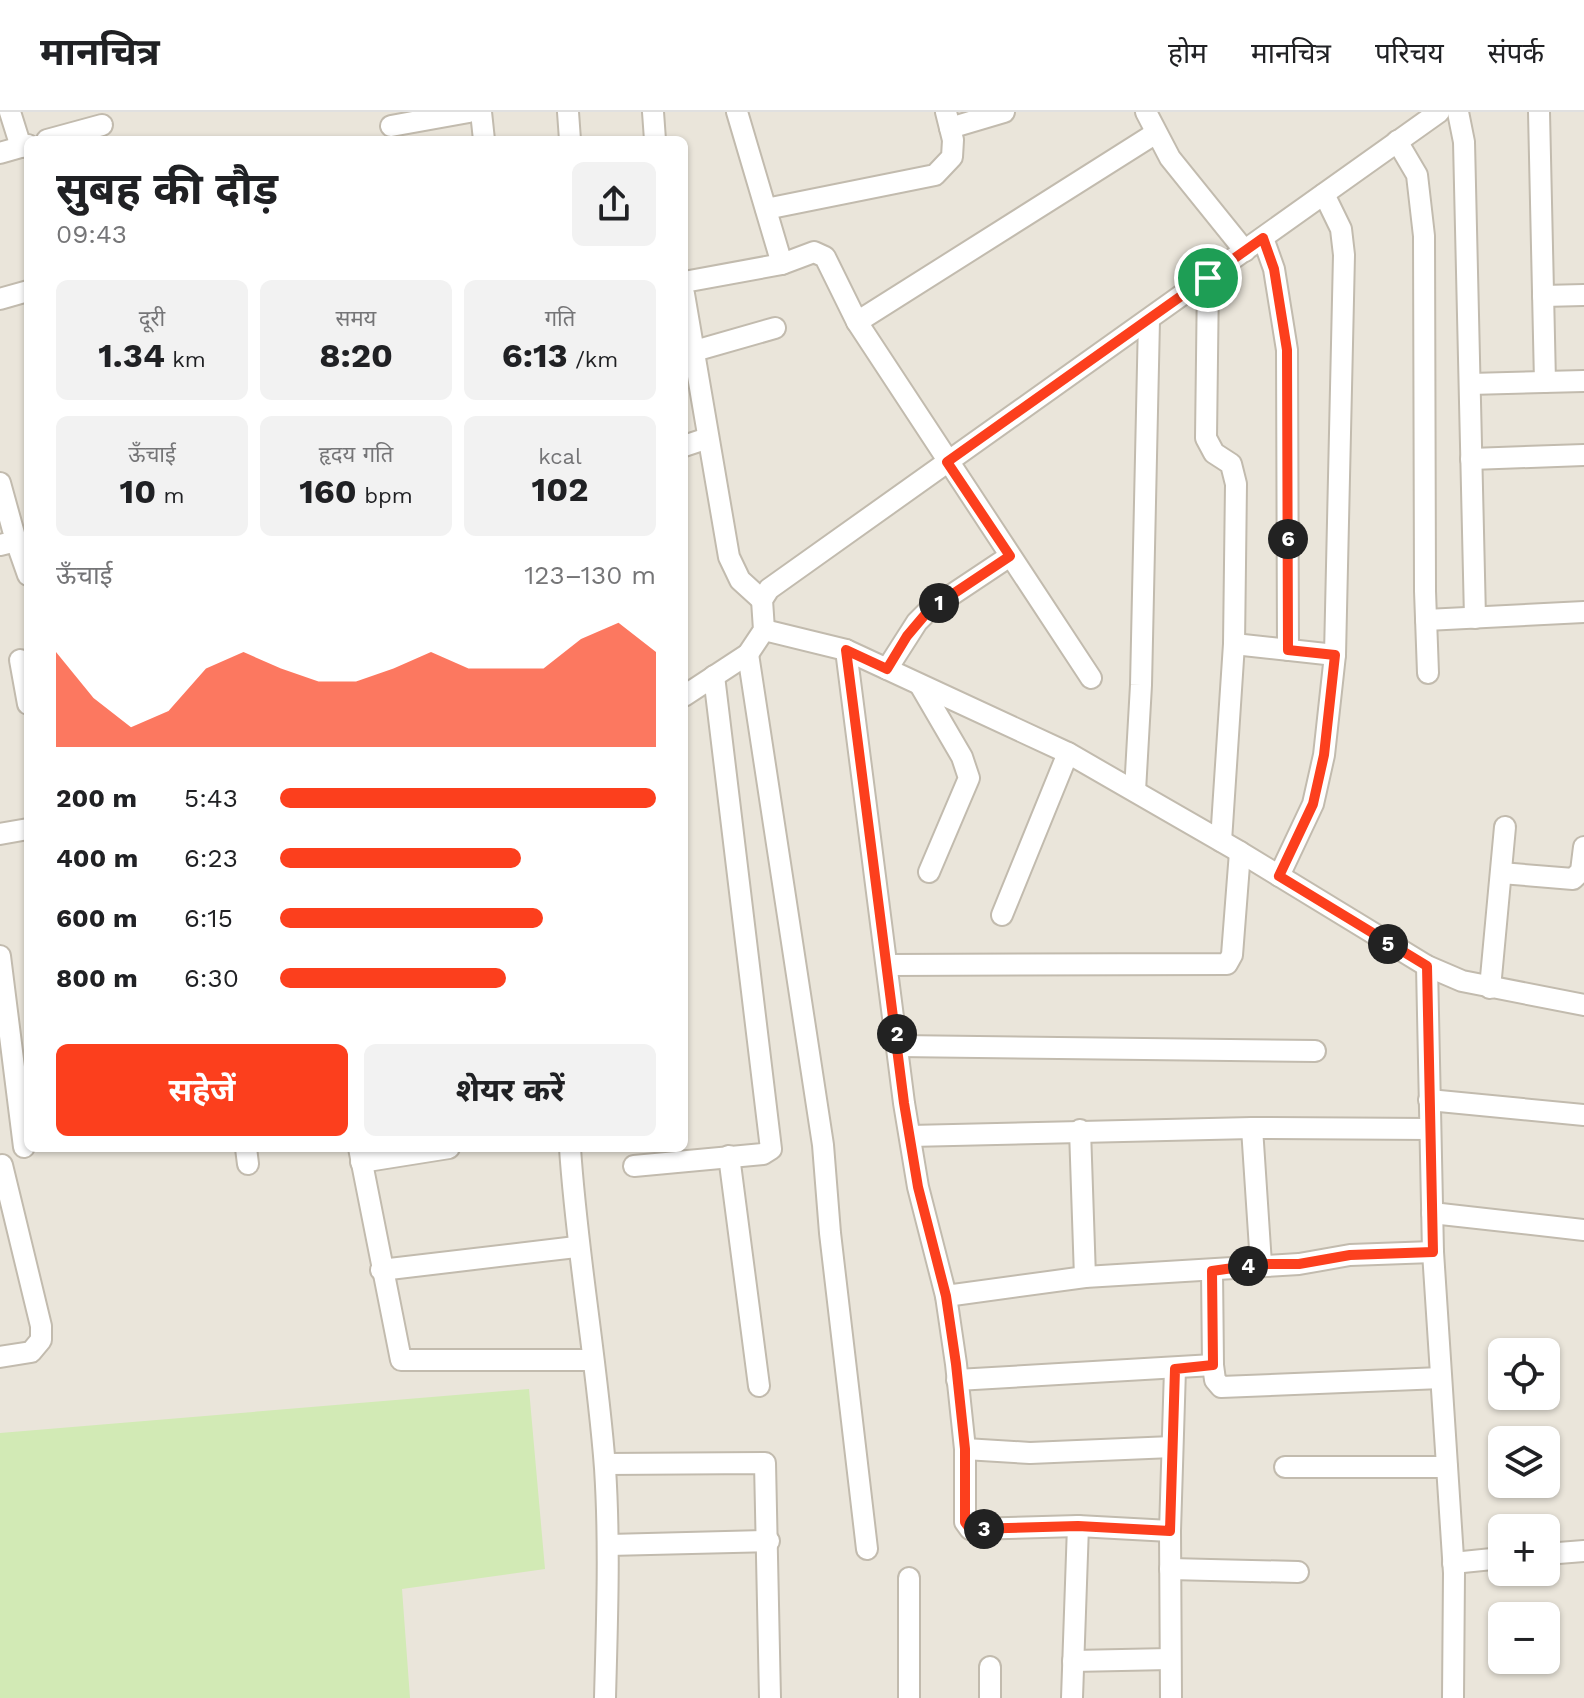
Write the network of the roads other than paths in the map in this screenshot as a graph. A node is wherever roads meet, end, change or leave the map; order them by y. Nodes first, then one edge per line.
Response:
1 (10, 112) edge
2 (469, 112) edge
3 (481, 112) edge
4 (568, 112) edge
5 (653, 112) edge
6 (737, 112) edge
7 (1004, 112) edge
8 (1146, 112) edge
9 (1439, 112) edge
10 (1458, 112) edge
11 (1539, 112) edge
12 (948, 120) edge
13 (102, 126) edge
14 (391, 126) dead end
15 (1156, 133) junction
16 (63, 136) edge
17 (484, 136) edge
18 (570, 136) edge
19 (655, 136) edge
20 (1397, 141) junction
21 (24, 146) edge
22 (0, 153) edge
23 (1324, 194) junction
24 (766, 209) junction
25 (1263, 238) junction
26 (1245, 251) junction
27 (782, 264) junction
28 (1208, 278) junction
29 (688, 281) edge
30 (24, 292) edge
31 (1584, 295) edge
32 (1543, 296) junction
33 (0, 299) edge
34 (1149, 320) junction
35 (857, 322) junction
36 (775, 328) dead end
37 (690, 352) edge
38 (1584, 381) edge
39 (1545, 382) junction
40 (1470, 384) junction
41 (708, 438) junction
42 (688, 445) edge
43 (1584, 455) edge
44 (1471, 459) junction
45 (947, 462) junction
46 (0, 483) edge
47 (8, 543) edge
48 (1010, 556) junction
49 (24, 569) edge
50 (762, 600) junction
51 (1584, 612) edge
52 (1475, 618) junction
53 (1426, 620) junction
54 (764, 630) junction
55 (1234, 644) junction
56 (846, 650) junction
57 (1288, 650) junction
58 (748, 654) junction
59 (1335, 655) junction
60 (16, 661) edge
61 (887, 669) junction
62 (1428, 673) dead end
63 (714, 676) junction
64 (1091, 678) dead end
65 (920, 685) junction
66 (24, 690) edge
67 (688, 693) edge
68 (1068, 753) junction
69 (1135, 791) junction
70 (1505, 827) dead end
71 (24, 830) edge
72 (0, 834) edge
73 (1221, 841) junction
74 (1584, 847) edge
75 (1240, 852) junction
76 (929, 872) dead end
77 (1501, 873) junction
78 (1279, 876) junction
79 (1002, 915) dead end
80 (0, 956) edge
81 (888, 965) junction
82 (1427, 966) junction
83 (1490, 988) junction
84 (1584, 1005) edge
85 (898, 1046) junction
86 (1315, 1051) dead end
87 (1429, 1100) junction
88 (1584, 1115) edge
89 (1252, 1128) junction
90 (1430, 1129) junction
91 (1080, 1130) junction
92 (24, 1131) edge
93 (910, 1136) junction
94 (24, 1148) edge
95 (398, 1152) edge
96 (570, 1152) edge
97 (360, 1155) edge
98 (729, 1156) junction
99 (1, 1165) edge
100 (634, 1166) dead end
101 (1432, 1213) junction
102 (1584, 1230) edge
103 (576, 1247) junction
104 (1433, 1252) junction
105 (1261, 1264) junction
106 (381, 1270) junction
107 (1212, 1271) junction
108 (1085, 1277) junction
109 (946, 1296) junction
110 (0, 1357) edge
111 (591, 1360) junction
112 (1213, 1365) junction
113 (1175, 1369) junction
114 (1441, 1378) junction
115 (957, 1380) junction
116 (759, 1386) dead end
117 (1172, 1447) junction
118 (965, 1449) junction
119 (605, 1464) junction
120 (1285, 1467) dead end
121 (1447, 1467) junction
122 (1078, 1526) junction
123 (1170, 1531) junction
124 (769, 1541) junction
125 (609, 1545) junction
126 (867, 1549) dead end
127 (1584, 1551) edge
128 (1560, 1553) edge
129 (1488, 1559) edge
130 (1453, 1563) junction
131 (1170, 1569) junction
132 (1298, 1572) dead end
133 (909, 1578) dead end
134 (1170, 1659) junction
135 (1073, 1661) junction
136 (990, 1667) dead end
137 (605, 1698) edge
138 (770, 1698) edge
139 (909, 1698) edge
140 (990, 1698) edge
141 (1072, 1698) edge
142 (1171, 1698) edge
143 (1453, 1698) edge

1 - 21 street
2 - 14 street
3 - 17 street
4 - 18 street
5 - 19 street
6 - 24 street
7 - 12 street
8 - 15 street
9 - 20 street
10 - 40 street
11 - 32 street
12 - 24 street
13 - 16 street
15 - 26 street
15 - 35 street
20 - 23 street
20 - 53 street
21 - 22 street
23 - 25 street
23 - 59 street
24 - 27 street
25 - 26 street
25 - 57 street
26 - 28 street
27 - 29 street
27 - 35 street
28 - 34 street
28 - 55 street
30 - 33 street
31 - 32 street
32 - 39 street
34 - 45 street
34 - 69 street
35 - 45 street
36 - 37 street
37 - 41 street
38 - 39 street
39 - 40 street
40 - 44 street
41 - 42 street
41 - 50 street
43 - 44 street
44 - 52 street
45 - 48 street
45 - 50 street
46 - 47 street
47 - 49 street
48 - 61 street
48 - 64 street
50 - 54 street
51 - 52 street
52 - 53 street
53 - 62 street
54 - 56 street
54 - 58 street
55 - 57 street
55 - 73 street
56 - 61 street
56 - 81 street
57 - 59 street
58 - 63 street
58 - 126 street
59 - 78 street
60 - 66 street
61 - 65 street
63 - 67 street
63 - 98 street
65 - 68 street
65 - 76 street
68 - 69 street
68 - 79 street
69 - 73 street
70 - 77 street
71 - 72 street
73 - 75 street
74 - 77 street
75 - 78 street
75 - 81 street
77 - 83 street
78 - 82 street
80 - 92 street
81 - 85 street
82 - 83 street
82 - 87 street
83 - 84 street
85 - 86 street
85 - 93 street
87 - 88 street
87 - 90 street
89 - 90 street
89 - 91 street
89 - 105 street
90 - 101 street
91 - 93 street
91 - 108 street
93 - 109 street
94 - 99 street
95 - 97 street
96 - 103 street
97 - 106 street
98 - 100 street
98 - 116 street
99 - 110 street
101 - 102 street
101 - 104 street
103 - 106 street
103 - 111 street
104 - 105 street
104 - 114 street
105 - 107 street
106 - 111 street
107 - 108 street
107 - 112 street
108 - 109 street
109 - 115 street
111 - 119 street
112 - 113 street
112 - 114 street
113 - 115 street
113 - 117 street
114 - 121 street
115 - 118 street
117 - 118 street
117 - 123 street
118 - 122 street
119 - 124 street
119 - 125 street
120 - 121 street
121 - 130 street
122 - 123 street
122 - 135 street
123 - 131 street
124 - 125 street
124 - 138 street
125 - 137 street
127 - 128 street
129 - 130 street
130 - 143 street
131 - 132 street
131 - 134 street
133 - 139 street
134 - 135 street
134 - 142 street
135 - 141 street
136 - 140 street

